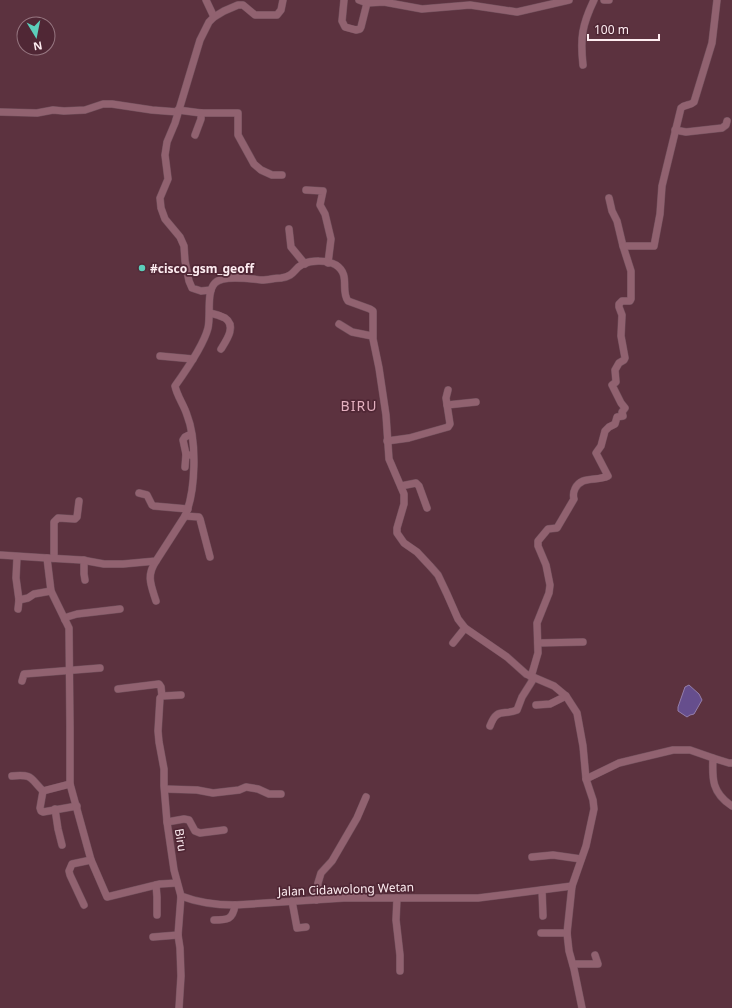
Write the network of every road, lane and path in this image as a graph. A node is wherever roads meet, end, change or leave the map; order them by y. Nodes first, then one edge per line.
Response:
1 (206, 0) edge
2 (283, 0) edge
3 (344, 0) edge
4 (359, 0) edge
5 (569, 0) edge
6 (594, 0) edge
7 (604, 0) edge
8 (609, 0) edge
9 (717, 0) edge
10 (463, 2) edge
11 (368, 3) junction
12 (214, 17) junction
13 (583, 65) dead end
14 (178, 111) junction
15 (0, 112) edge
16 (201, 113) junction
17 (726, 122) dead end
18 (675, 130) junction
19 (195, 135) dead end
20 (282, 175) dead end
21 (306, 190) dead end
22 (609, 198) dead end
23 (289, 228) dead end
24 (623, 246) junction
25 (328, 263) junction
26 (305, 264) junction
27 (211, 290) junction
28 (210, 313) junction
29 (339, 324) dead end
30 (372, 336) junction
31 (221, 349) dead end
32 (160, 356) dead end
33 (193, 358) junction
34 (448, 390) dead end
35 (476, 402) dead end
36 (447, 405) junction
37 (191, 434) junction
38 (387, 441) junction
39 (186, 454) junction
40 (193, 456) junction
41 (185, 467) dead end
42 (401, 486) junction
43 (139, 494) dead end
44 (79, 501) dead end
45 (188, 508) junction
46 (427, 508) dead end
47 (185, 516) junction
48 (0, 556) edge
49 (210, 556) dead end
50 (17, 557) junction
51 (50, 558) junction
52 (84, 560) junction
53 (156, 561) junction
54 (85, 580) dead end
55 (51, 591) junction
56 (19, 600) junction
57 (156, 602) dead end
58 (18, 609) dead end
59 (120, 609) dead end
60 (65, 620) junction
61 (465, 628) junction
62 (583, 642) dead end
63 (453, 643) dead end
64 (538, 643) junction
65 (100, 668) dead end
66 (70, 670) junction
67 (533, 678) junction
68 (22, 681) dead end
69 (118, 689) dead end
70 (181, 695) dead end
71 (162, 696) junction
72 (566, 696) junction
73 (536, 705) dead end
74 (490, 726) dead end
75 (713, 758) junction
76 (732, 763) edge
77 (12, 776) dead end
78 (586, 779) junction
79 (70, 784) junction
80 (165, 789) junction
81 (43, 791) junction
82 (281, 794) dead end
83 (366, 797) dead end
84 (77, 806) junction
85 (732, 806) edge
86 (55, 809) junction
87 (167, 822) junction
88 (224, 830) dead end
89 (62, 845) dead end
90 (532, 857) dead end
91 (581, 859) junction
92 (91, 860) junction
93 (177, 883) junction
94 (156, 886) junction
95 (572, 886) junction
96 (542, 890) junction
97 (180, 896) junction
98 (397, 898) junction
99 (316, 900) junction
100 (292, 902) junction
101 (84, 905) dead end
102 (235, 905) junction
103 (157, 915) dead end
104 (543, 916) dead end
105 (214, 920) dead end
106 (306, 927) dead end
107 (541, 932) dead end
108 (567, 933) junction
109 (178, 934) junction
110 (153, 937) dead end
111 (596, 955) dead end
112 (573, 964) junction
113 (400, 971) dead end
114 (179, 1008) edge
115 (582, 1008) edge

1 - 12 street
2 - 12 street
3 - 11 street
4 - 11 street
5 - 10 street
6 - 13 street
7 - 8 street
9 - 18 street
10 - 11 street
12 - 14 street
14 - 15 street
14 - 16 street
14 - 27 street
16 - 19 street
16 - 20 street
17 - 18 street
18 - 24 street
21 - 25 street
22 - 24 street
23 - 26 street
24 - 64 street
25 - 26 street
25 - 30 street
26 - 27 street
27 - 28 street
28 - 31 street
28 - 33 street
29 - 30 street
30 - 38 street
32 - 33 street
33 - 37 street
34 - 36 street
35 - 36 street
36 - 38 street
37 - 39 street
37 - 40 street
38 - 42 street
39 - 40 street
39 - 41 street
40 - 45 street
42 - 46 street
42 - 61 street
43 - 45 street
44 - 51 street
45 - 47 street
47 - 49 street
47 - 53 street
48 - 50 street
50 - 51 street
50 - 56 street
51 - 52 street
51 - 55 street
52 - 53 street
52 - 54 street
53 - 57 street
55 - 56 street
55 - 60 street
56 - 58 street
59 - 60 street
60 - 66 street
61 - 63 street
61 - 67 street
62 - 64 street
64 - 67 street
65 - 66 street
66 - 68 street
66 - 79 street
67 - 72 street
67 - 74 street
69 - 71 street
70 - 71 street
71 - 80 street, Biru
72 - 73 street
72 - 78 street
75 - 76 street
75 - 78 street
75 - 85 street
77 - 81 street
78 - 91 street
79 - 81 street
79 - 84 street
80 - 82 street
80 - 87 street, Biru
81 - 86 street
83 - 99 street
84 - 86 street
84 - 92 street
86 - 89 street
87 - 88 street
87 - 93 street, Biru
90 - 91 street
91 - 95 street
92 - 94 street
92 - 101 street
93 - 94 street
93 - 97 street, Biru
94 - 103 street
95 - 96 street, Jalan Cidawolong Wetan
95 - 108 street
96 - 98 street, Jalan Cidawolong Wetan
96 - 104 street
97 - 102 street, Jalan Cidawolong Wetan
97 - 109 street, Biru
98 - 99 street, Jalan Cidawolong Wetan
98 - 113 street
99 - 100 street, Jalan Cidawolong Wetan
100 - 102 street, Jalan Cidawolong Wetan
100 - 106 street
102 - 105 street
107 - 108 street
108 - 112 street
109 - 110 street
109 - 114 street, Biru
111 - 112 street
112 - 115 street

